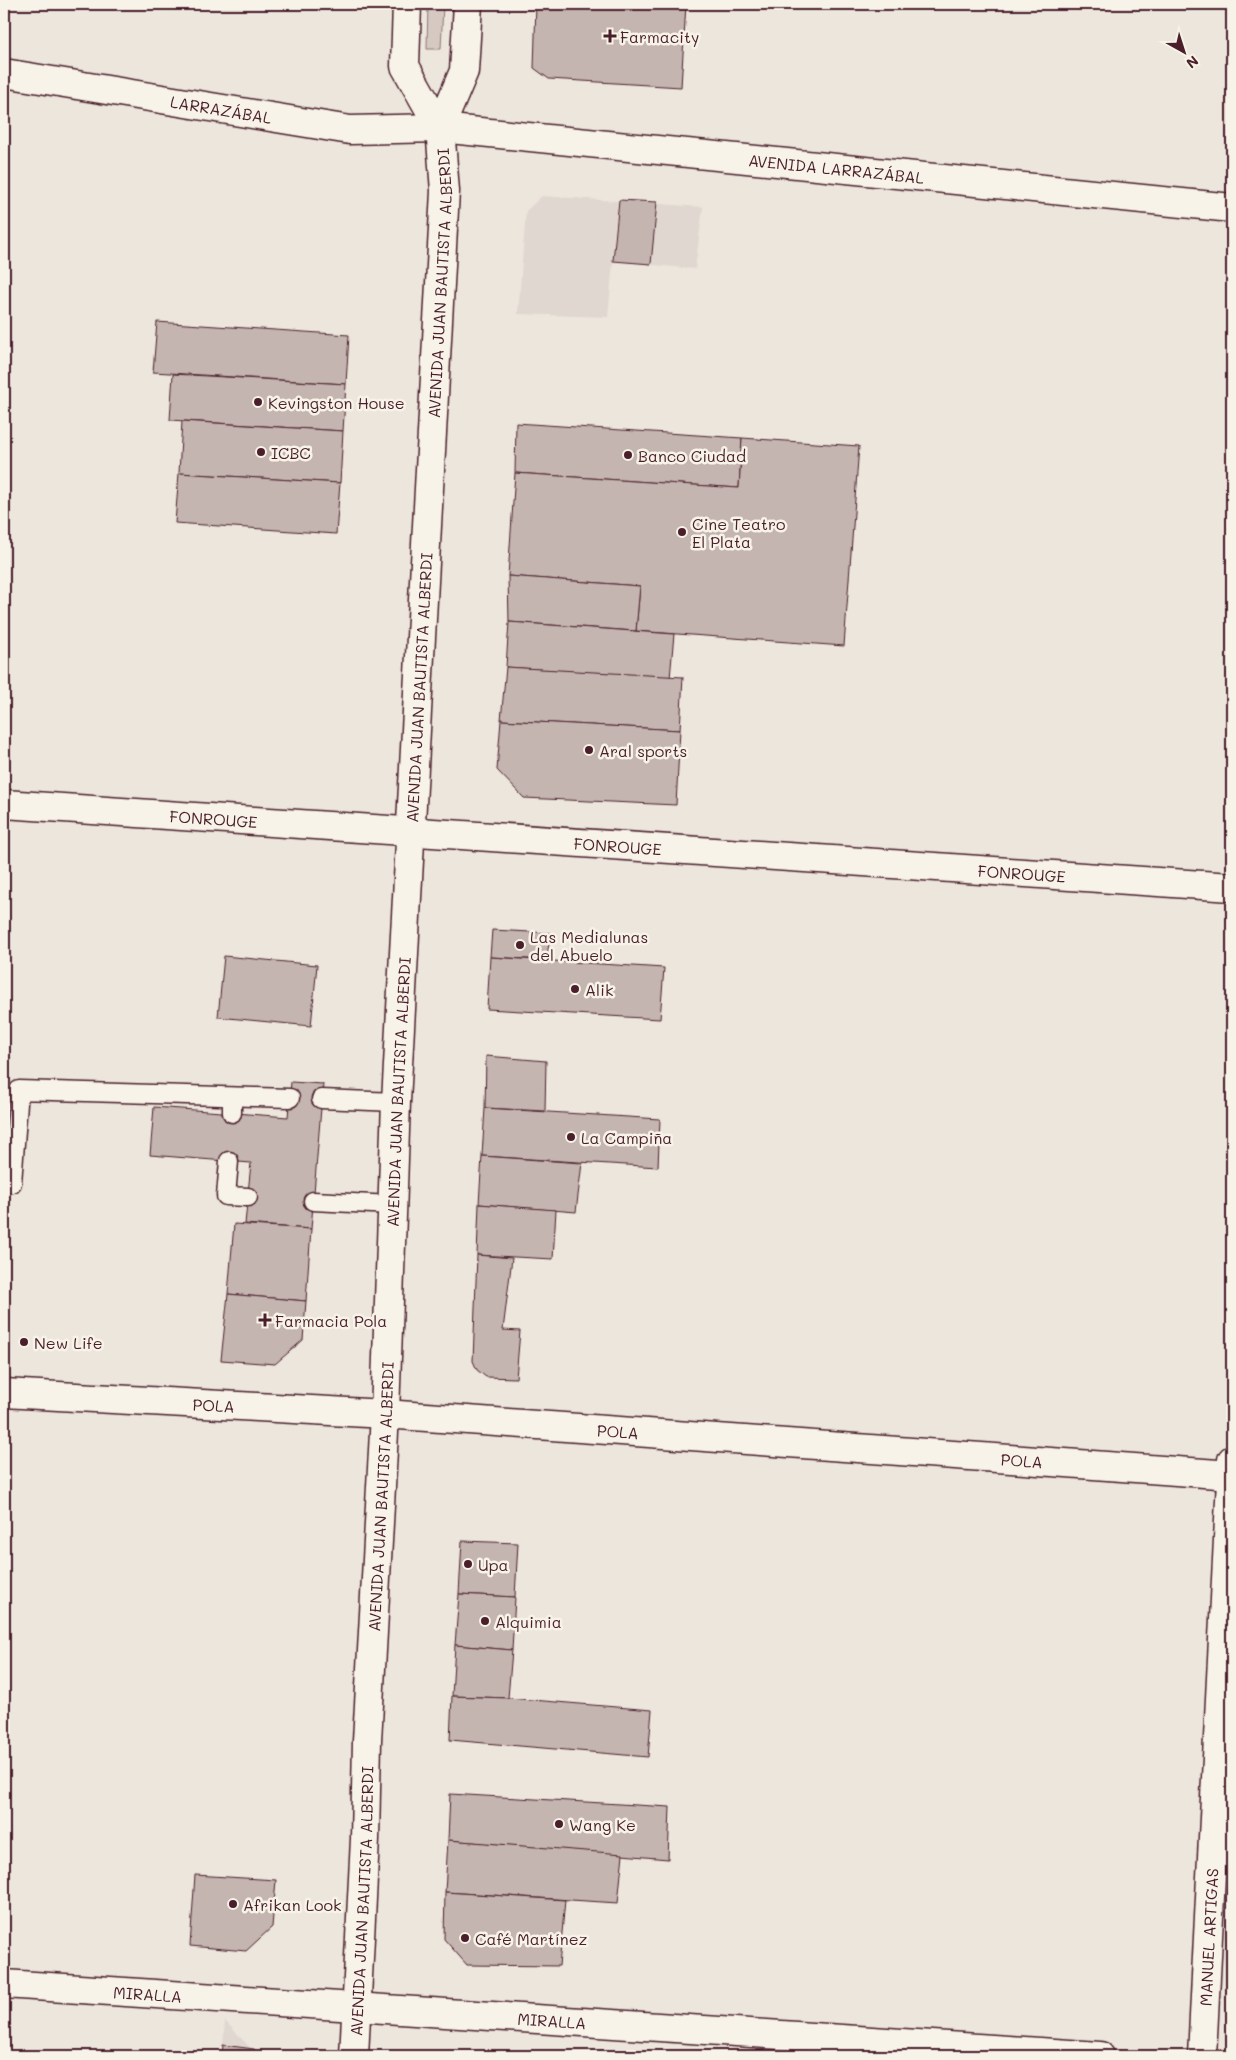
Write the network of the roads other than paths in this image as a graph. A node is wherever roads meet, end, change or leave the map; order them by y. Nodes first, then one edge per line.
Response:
1 (407, 4) edge
2 (468, 4) edge
3 (4, 73) edge
4 (440, 128) junction
5 (1232, 208) edge
6 (4, 804) edge
7 (412, 833) junction
8 (1232, 887) edge
9 (290, 1098) dead end
10 (321, 1099) dead end
11 (396, 1102) junction
12 (229, 1162) dead end
13 (12, 1183) dead end
14 (248, 1197) dead end
15 (314, 1201) dead end
16 (392, 1205) junction
17 (4, 1393) edge
18 (385, 1414) junction
19 (1232, 1470) edge
20 (4, 1984) edge
21 (357, 2006) junction
22 (354, 2056) edge
23 (1100, 2056) edge
24 (1202, 2056) edge

1 - 4 street, AVENIDA JUAN BAUTISTA ALBERDI
2 - 4 street, AVENIDA JUAN BAUTISTA ALBERDI
3 - 4 street, LARRAZÁBAL
4 - 5 street, AVENIDA LARRAZÁBAL
4 - 7 street, AVENIDA JUAN BAUTISTA ALBERDI
6 - 7 street, FONROUGE
7 - 8 street, FONROUGE
7 - 11 street, AVENIDA JUAN BAUTISTA ALBERDI
9 - 13 lane
10 - 11 lane
11 - 16 street, AVENIDA JUAN BAUTISTA ALBERDI
12 - 14 lane
15 - 16 lane
16 - 18 street, AVENIDA JUAN BAUTISTA ALBERDI
17 - 18 street, POLA
18 - 19 street, POLA
18 - 21 street, AVENIDA JUAN BAUTISTA ALBERDI
19 - 24 street, MANUEL ARTIGAS
20 - 21 street, MIRALLA
21 - 22 street, AVENIDA JUAN BAUTISTA ALBERDI
21 - 23 street, MIRALLA

